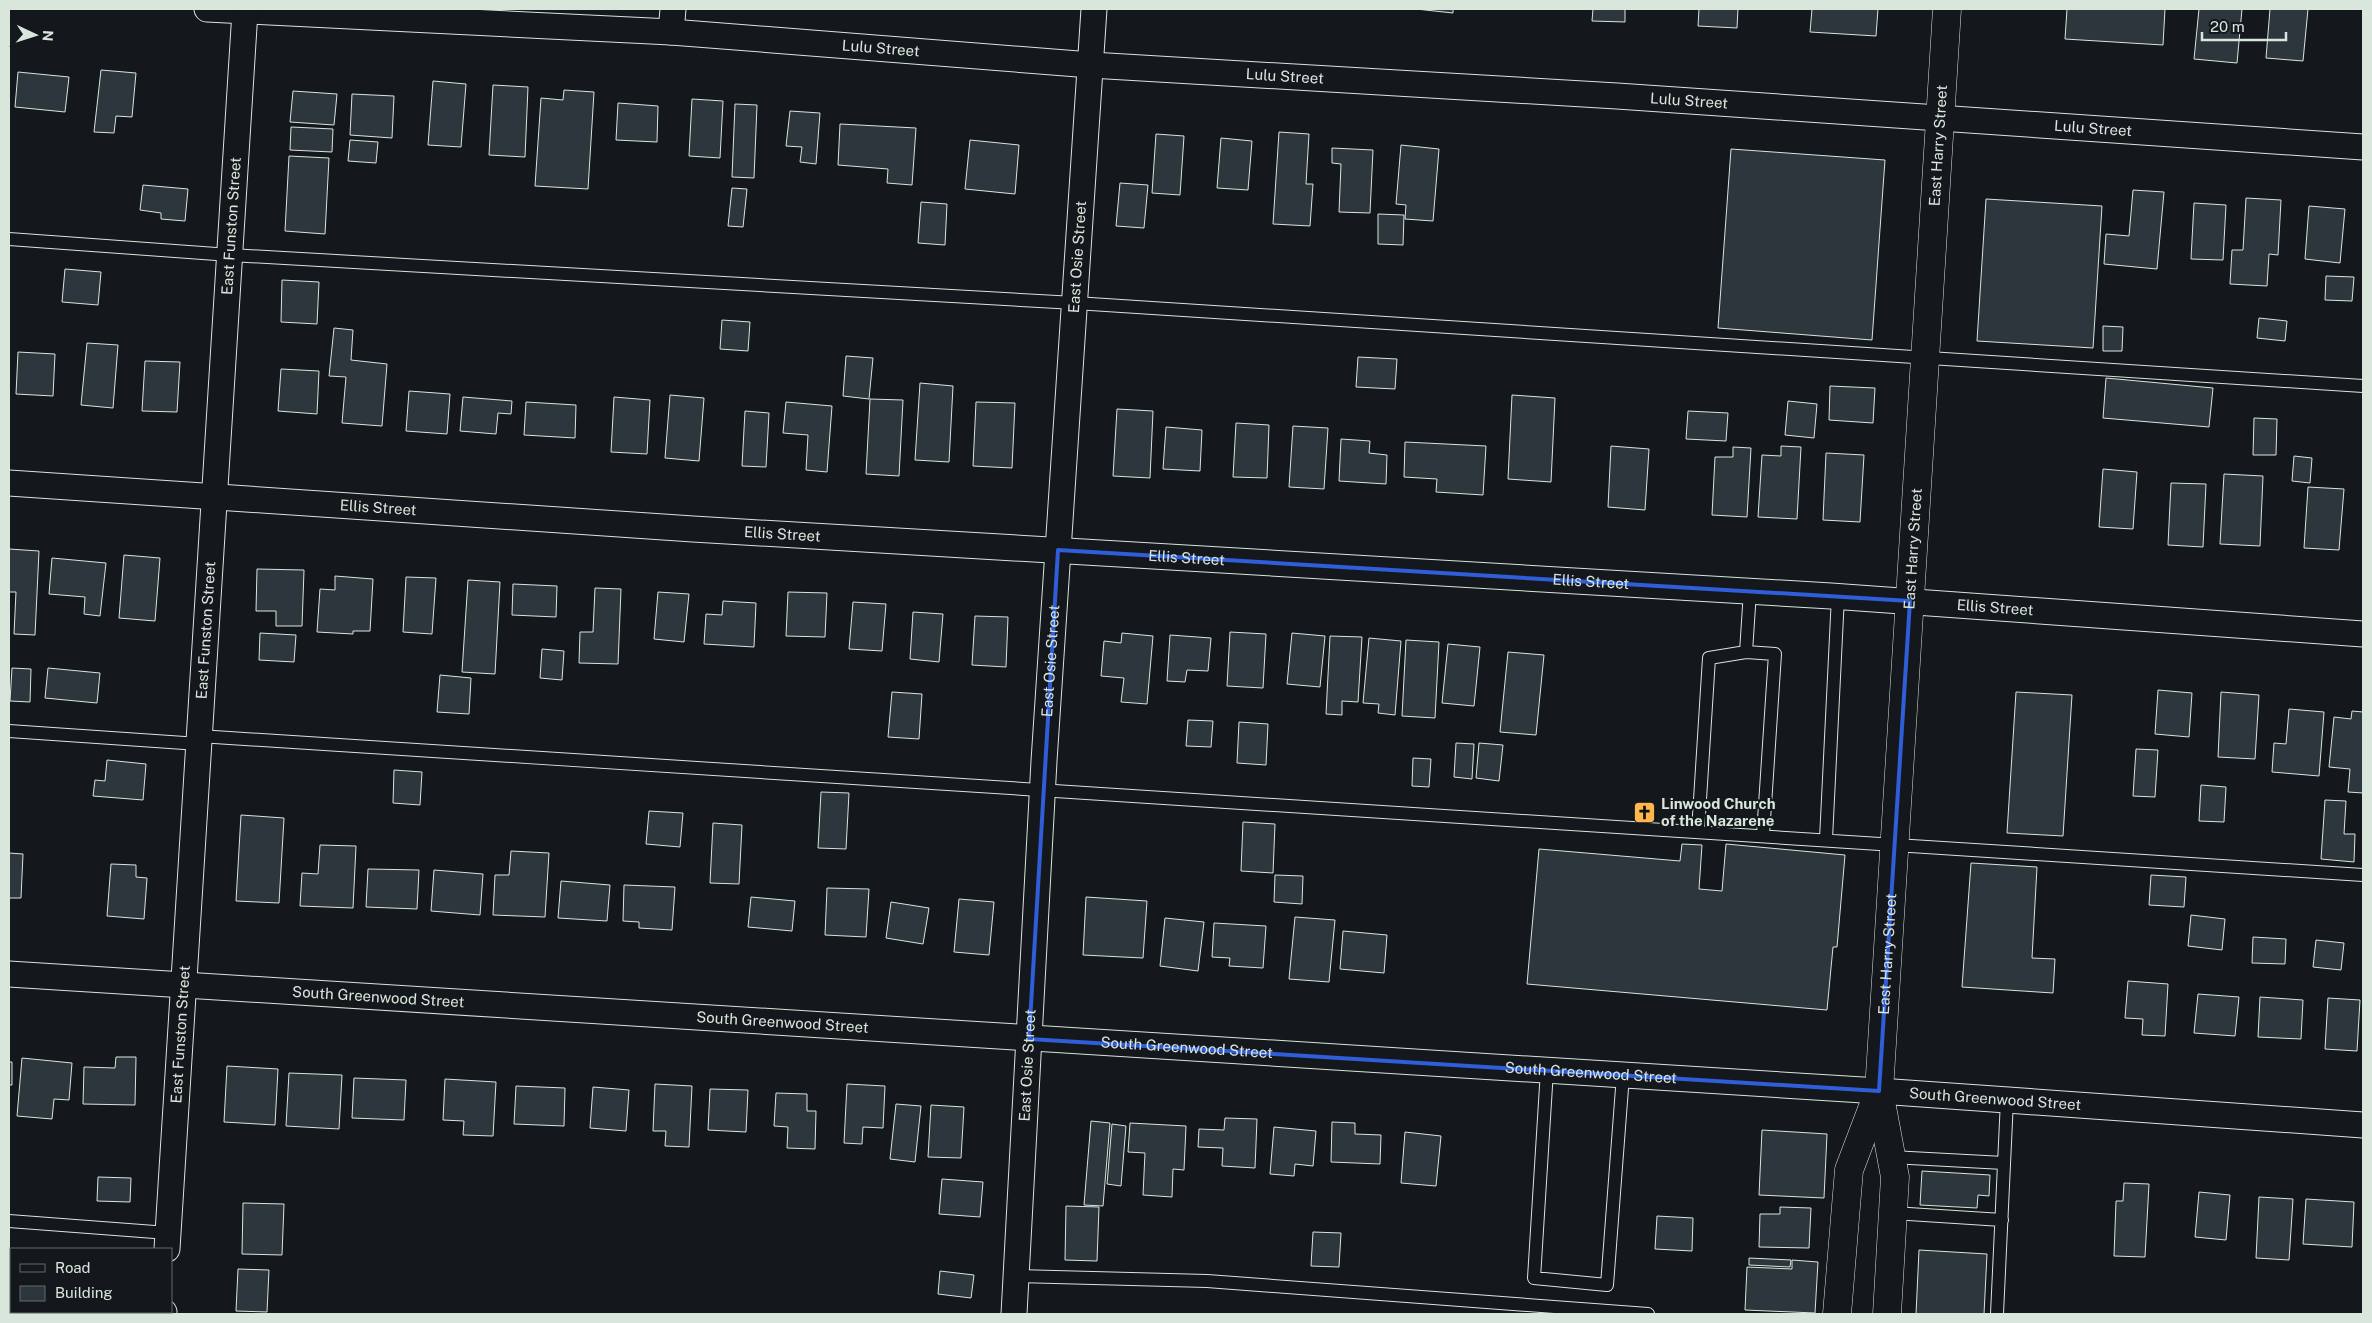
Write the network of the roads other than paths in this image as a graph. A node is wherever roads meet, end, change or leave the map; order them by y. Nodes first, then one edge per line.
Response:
1 (207, 9) edge
2 (1094, 9) edge
3 (1946, 9) edge
4 (246, 11) junction
5 (672, 20) edge
6 (1090, 64) junction
7 (1939, 118) junction
8 (2363, 147) edge
9 (9, 239) edge
10 (230, 255) junction
11 (1075, 303) junction
12 (1925, 358) junction
13 (2363, 386) edge
14 (9, 483) edge
15 (215, 497) junction
16 (1058, 550) junction
17 (1750, 591) junction
18 (1838, 596) junction
19 (1910, 602) junction
20 (2363, 634) edge
21 (1746, 652) junction
22 (9, 731) edge
23 (199, 740) junction
24 (1043, 789) junction
25 (1698, 831) junction
26 (1763, 835) junction
27 (1826, 839) junction
28 (1895, 844) junction
29 (2363, 875) edge
30 (9, 974) edge
31 (184, 985) junction
32 (1029, 1039) junction
33 (1547, 1070) junction
34 (1623, 1075) junction
35 (1879, 1090) junction
36 (2007, 1100) junction
37 (2363, 1125) edge
38 (1891, 1157) junction
39 (2004, 1163) junction
40 (1893, 1214) junction
41 (2002, 1220) junction
42 (9, 1221) edge
43 (168, 1241) edge
44 (1017, 1276) junction
45 (1014, 1314) edge
46 (1648, 1314) edge
47 (1837, 1314) edge
48 (1887, 1314) edge
49 (1998, 1314) edge

1 - 4 street, Lulu Street
2 - 6 street, East Osie Street
3 - 7 main road, East Harry Street
4 - 5 street, Lulu Street
4 - 10 street, East Funston Street
5 - 6 street, Lulu Street
6 - 7 street, Lulu Street
6 - 11 street, East Osie Street
7 - 8 street, Lulu Street
7 - 12 main road, East Harry Street
9 - 10 lane
10 - 11 lane
10 - 15 street, East Funston Street
11 - 12 lane
11 - 16 street, East Osie Street
12 - 13 lane
12 - 19 main road, East Harry Street
14 - 15 street, Ellis Street
15 - 16 street, Ellis Street
15 - 23 street, East Funston Street
16 - 17 street, Ellis Street
16 - 24 street, East Osie Street
17 - 18 street, Ellis Street
17 - 21 lane
18 - 19 street, Ellis Street
18 - 27 lane
19 - 20 street, Ellis Street
19 - 28 main road, East Harry Street
21 - 25 lane
21 - 26 lane
22 - 23 lane
23 - 24 lane
23 - 31 street, East Funston Street
24 - 25 lane
24 - 32 street, East Osie Street
25 - 26 lane
26 - 27 lane
27 - 28 lane
28 - 29 lane
28 - 35 main road, East Harry Street
30 - 31 street, South Greenwood Street
31 - 32 street, South Greenwood Street
31 - 43 street, East Funston Street
32 - 33 street, South Greenwood Street
32 - 44 street, East Osie Street
33 - 34 street, South Greenwood Street
33 - 34 lane
34 - 35 street, South Greenwood Street
35 - 36 street, South Greenwood Street
35 - 38 main road, East Harry Street
35 - 47 main road, East Harry Street
36 - 37 street, South Greenwood Street
36 - 39 lane
38 - 39 lane
38 - 40 main road, East Harry Street
39 - 41 lane
40 - 41 lane
40 - 48 main road, East Harry Street
41 - 49 lane
42 - 43 lane
44 - 45 street, East Osie Street
44 - 46 lane

